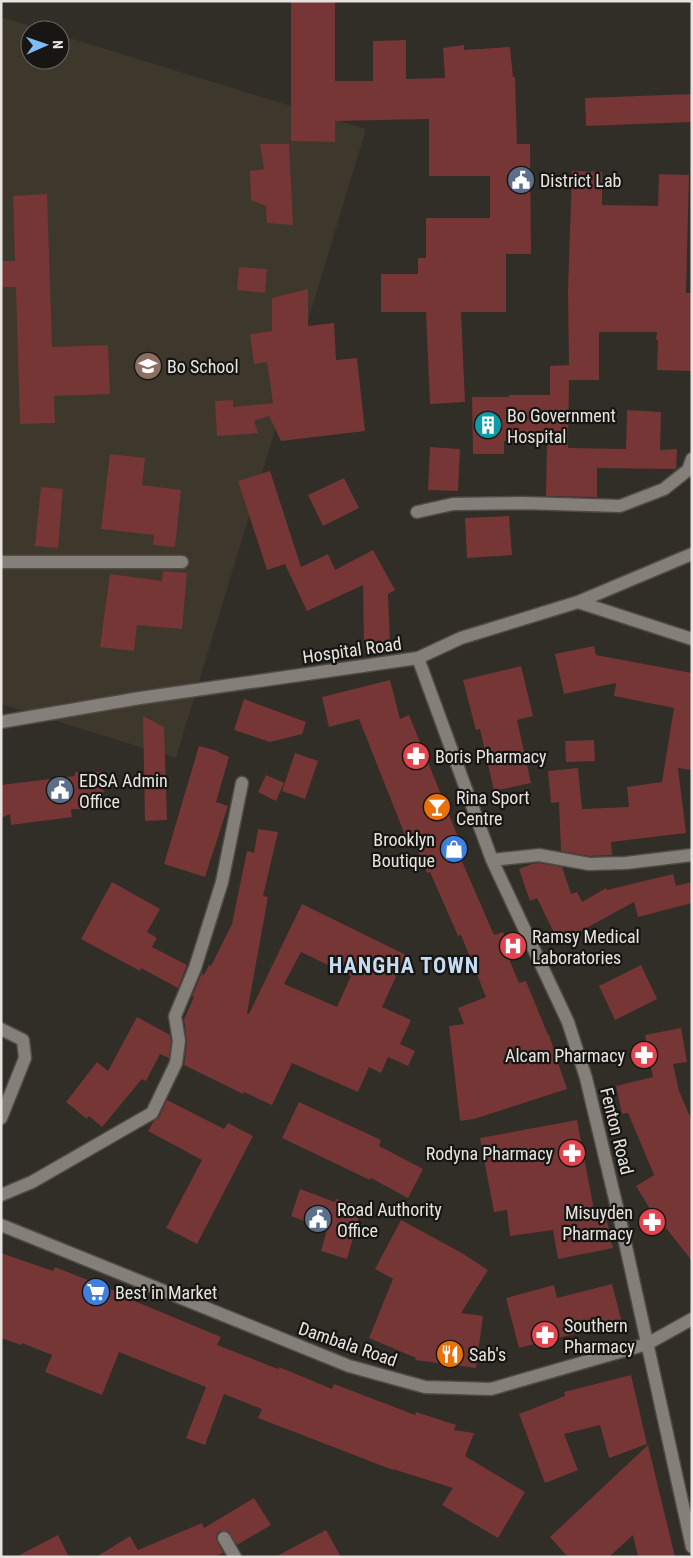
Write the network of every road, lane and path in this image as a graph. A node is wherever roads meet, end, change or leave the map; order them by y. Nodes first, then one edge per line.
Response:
1 (692, 459) edge
2 (417, 512) dead end
3 (692, 554) edge
4 (1, 562) edge
5 (182, 562) dead end
6 (578, 602) junction
7 (692, 639) edge
8 (418, 658) junction
9 (1, 722) edge
10 (242, 783) dead end
11 (692, 855) edge
12 (492, 860) junction
13 (1, 1029) edge
14 (1, 1118) edge
15 (1, 1195) edge
16 (1, 1225) edge
17 (692, 1319) edge
18 (647, 1344) junction
19 (224, 1538) dead end
20 (691, 1540) edge
21 (235, 1557) edge

1 - 2 street
3 - 6 street, Hospital Road
4 - 5 street
6 - 7 street
6 - 8 street, Hospital Road
8 - 9 street, Hospital Road
8 - 12 street, Fenton Road
10 - 15 street
11 - 12 street
12 - 18 street, Fenton Road
13 - 14 street
16 - 18 street, Dambala Road
17 - 18 street, Dambala Road
18 - 20 street, Fenton Road
19 - 21 street

